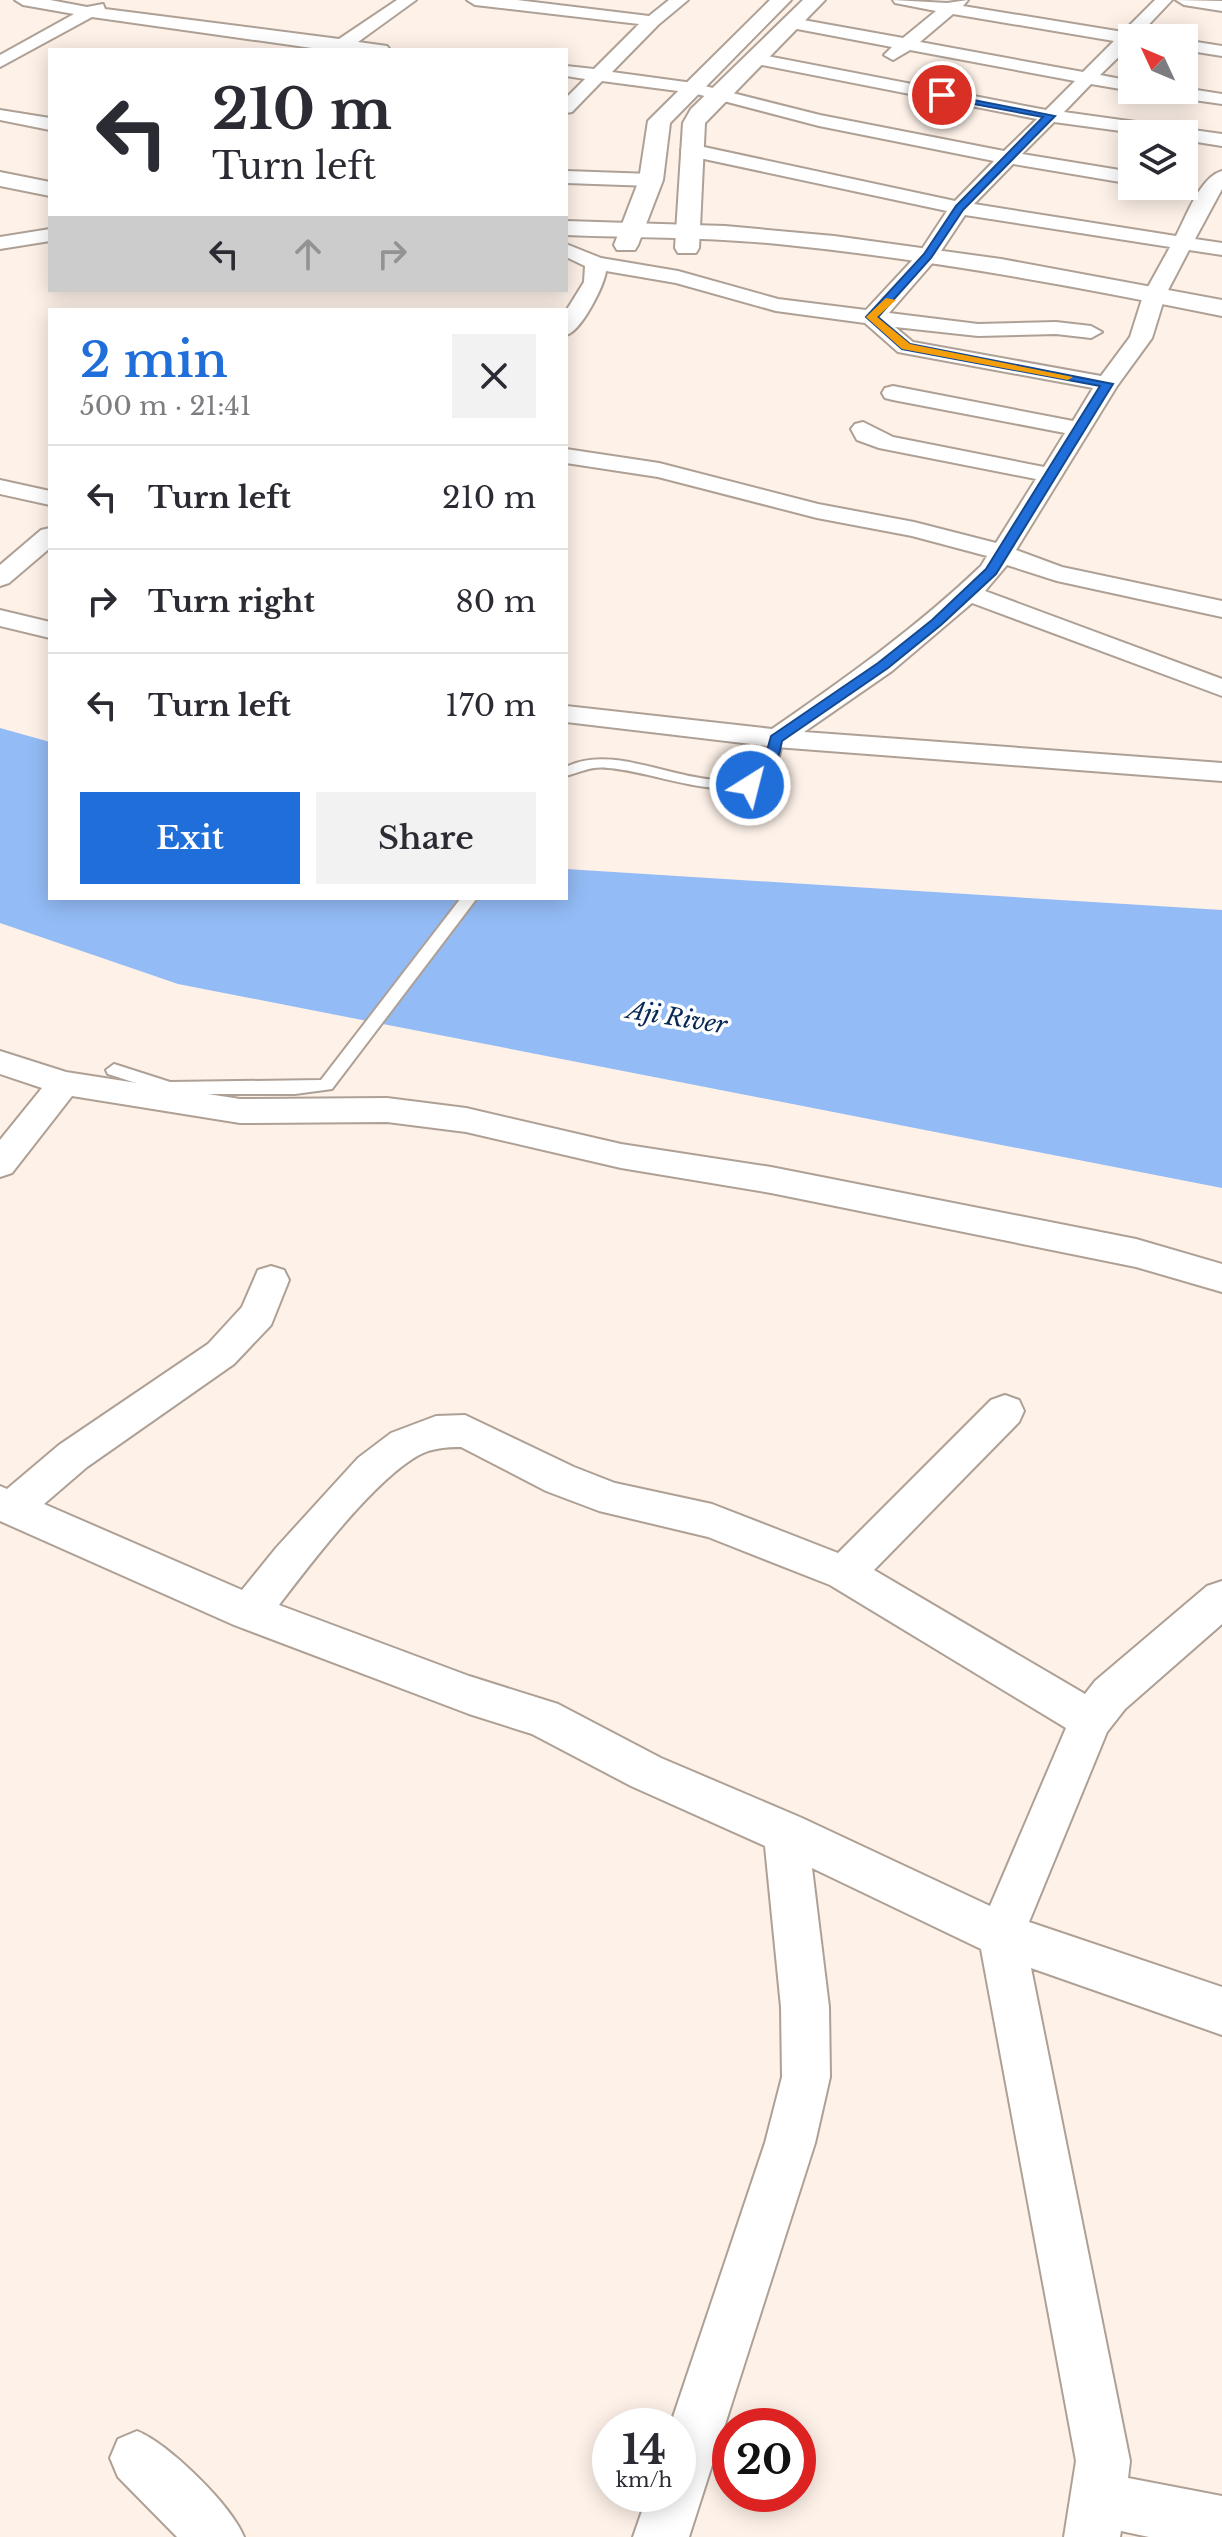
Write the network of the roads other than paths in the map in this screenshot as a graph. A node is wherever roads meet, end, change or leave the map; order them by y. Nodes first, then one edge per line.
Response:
1 (23, 0) edge
2 (112, 0) edge
3 (408, 0) edge
4 (475, 0) edge
5 (680, 0) edge
6 (781, 0) edge
7 (815, 0) edge
8 (901, 0) edge
9 (1164, 0) edge
10 (1184, 0) edge
11 (954, 5) edge
12 (1222, 6) edge
13 (89, 12) junction
14 (652, 21) junction
15 (792, 23) junction
16 (1142, 24) edge
17 (228, 31) junction
18 (1118, 36) edge
19 (906, 44) junction
20 (1198, 47) edge
21 (206, 48) edge
22 (338, 48) edge
23 (1118, 48) edge
24 (1222, 51) edge
25 (757, 59) junction
26 (0, 62) edge
27 (568, 71) edge
28 (597, 75) junction
29 (1085, 78) junction
30 (1118, 84) edge
31 (693, 88) junction
32 (852, 91) junction
33 (719, 96) junction
34 (1200, 96) joint
35 (1222, 99) edge
36 (568, 106) edge
37 (0, 115) edge
38 (1050, 116) junction
39 (819, 120) junction
40 (1186, 120) edge
41 (48, 124) edge
42 (1118, 125) edge
43 (802, 135) dead end
44 (1198, 136) edge
45 (1222, 140) edge
46 (690, 150) junction
47 (1010, 159) junction
48 (0, 163) edge
49 (48, 173) edge
50 (1118, 176) edge
51 (568, 177) edge
52 (0, 179) edge
53 (651, 180) junction
54 (1209, 185) edge
55 (48, 189) edge
56 (959, 208) junction
57 (568, 228) edge
58 (48, 235) edge
59 (628, 238) junction
60 (687, 240) junction
61 (568, 242) edge
62 (0, 243) edge
63 (1181, 243) junction
64 (1222, 249) edge
65 (568, 251) edge
66 (922, 262) junction
67 (596, 263) junction
68 (1152, 302) junction
69 (1222, 308) edge
70 (871, 317) junction
71 (1222, 321) edge
72 (568, 326) edge
73 (1091, 332) dead end
74 (1107, 384) junction
75 (893, 393) dead end
76 (863, 429) dead end
77 (1079, 429) junction
78 (568, 456) edge
79 (1050, 475) junction
80 (0, 487) edge
81 (48, 498) edge
82 (48, 537) edge
83 (1003, 553) junction
84 (0, 578) edge
85 (968, 593) junction
86 (1222, 609) edge
87 (0, 618) edge
88 (48, 630) edge
89 (1222, 688) edge
90 (568, 714) edge
91 (776, 739) junction
92 (568, 771) edge
93 (1222, 772) edge
94 (467, 900) edge
95 (0, 1062) edge
96 (114, 1070) dead end
97 (64, 1083) junction
98 (0, 1164) edge
99 (1222, 1278) edge
100 (271, 1280) dead end
101 (1005, 1411) dead end
102 (6, 1506) edge
103 (844, 1573) junction
104 (1222, 1599) edge
105 (249, 1612) junction
106 (1091, 1720) junction
107 (786, 1833) junction
108 (1001, 1935) junction
109 (1222, 2011) edge
110 (696, 2430) edge
111 (137, 2458) dead end
112 (669, 2512) edge
113 (1094, 2518) edge
114 (1222, 2524) edge
115 (216, 2537) edge
116 (661, 2537) edge

1 - 13 street
2 - 13 street
3 - 22 street
4 - 14 street
5 - 14 street
6 - 31 street
7 - 15 street
8 - 11 street
9 - 16 street
10 - 12 street
11 - 18 street
11 - 19 street
13 - 17 street
13 - 26 street
14 - 28 street
15 - 19 street
15 - 25 street
17 - 21 street
17 - 22 street
19 - 29 street
19 - 32 street
20 - 24 street
23 - 29 street
25 - 32 street
25 - 33 street
27 - 28 street
28 - 31 street
28 - 36 street
29 - 30 street
29 - 38 street
31 - 33 street
31 - 53 street
32 - 38 street
32 - 39 street
33 - 39 street
33 - 46 street
34 - 35 street
34 - 40 street
37 - 41 street
38 - 42 street
38 - 47 street
39 - 43 street
39 - 47 street
44 - 45 street
46 - 56 street
46 - 60 street
47 - 50 street
47 - 56 street
48 - 49 street
51 - 53 street
52 - 55 street
53 - 59 street
54 - 63 street
56 - 63 street
56 - 66 street
57 - 59 street
58 - 62 street
59 - 60 street
59 - 61 street
60 - 66 street
63 - 64 street
63 - 68 street
65 - 67 street
66 - 68 street
66 - 70 street
67 - 70 street
67 - 72 street
68 - 69 street
68 - 71 street
68 - 74 street
70 - 73 street
70 - 74 street
74 - 77 street
75 - 77 street
76 - 79 street
77 - 79 street
78 - 83 street
79 - 83 street
80 - 81 street
82 - 84 street
83 - 85 street
83 - 86 street
85 - 89 street
85 - 91 street
87 - 88 street
90 - 91 street
91 - 92 lane
91 - 93 street
94 - 96 lane
95 - 97 street
97 - 98 street
97 - 99 street
100 - 102 street
101 - 103 street
102 - 105 street
103 - 105 street
103 - 106 street
104 - 106 street
105 - 107 street
106 - 108 street
107 - 108 street
107 - 110 street
108 - 109 street
108 - 113 street
111 - 115 street
112 - 116 street
113 - 114 street

